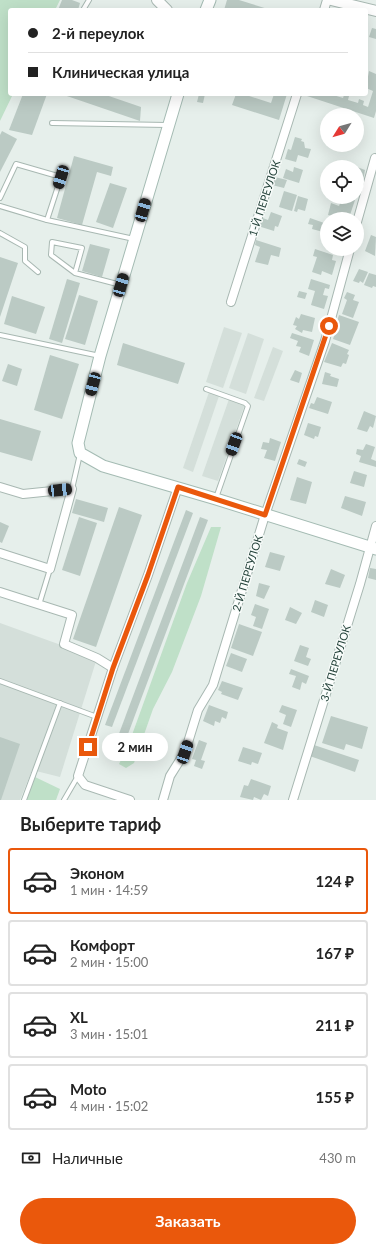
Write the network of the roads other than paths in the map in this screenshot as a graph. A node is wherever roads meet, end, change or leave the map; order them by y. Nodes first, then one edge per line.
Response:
1 (157, 0) edge
2 (330, 0) edge
3 (165, 8) edge
4 (363, 8) edge
5 (177, 96) edge
6 (296, 96) edge
7 (52, 123) dead end
8 (168, 124) junction
9 (374, 158) dead end
10 (0, 198) edge
11 (0, 206) edge
12 (360, 212) edge
13 (47, 220) junction
14 (0, 233) edge
15 (135, 239) junction
16 (348, 256) edge
17 (38, 272) dead end
18 (75, 273) junction
19 (121, 285) junction
20 (231, 302) dead end
21 (0, 335) edge
22 (100, 356) junction
23 (206, 389) dead end
24 (80, 452) junction
25 (0, 487) edge
26 (178, 487) junction
27 (72, 489) junction
28 (216, 499) junction
29 (265, 515) junction
30 (376, 526) edge
31 (373, 548) edge
32 (0, 553) edge
33 (50, 569) junction
34 (0, 592) edge
35 (39, 605) junction
36 (113, 668) junction
37 (0, 681) edge
38 (60, 704) junction
39 (98, 717) junction
40 (78, 776) junction
41 (24, 800) edge
42 (64, 800) edge
43 (130, 800) edge
44 (163, 800) edge
45 (293, 800) edge

1 - 3 street
2 - 4 street
5 - 8 main road
6 - 20 street, 1-Й ПЕРЕУЛОК
7 - 8 lane
8 - 15 main road
9 - 12 street
10 - 13 lane
11 - 13 lane
13 - 15 lane
14 - 17 lane
15 - 19 main road
16 - 29 street, 2-Й ПЕРЕУЛОК
18 - 18 lane
18 - 19 lane
19 - 22 main road
21 - 22 lane
22 - 24 main road
23 - 28 lane
24 - 26 main road
24 - 27 lane
25 - 27 street
26 - 28 main road
26 - 36 street
27 - 33 street
28 - 29 main road
29 - 31 main road
29 - 44 street, 2-Й ПЕРЕУЛОК
30 - 31 street, 3-Й ПЕРЕУЛОК
31 - 45 street, 3-Й ПЕРЕУЛОК
32 - 33 street
33 - 35 lane
34 - 35 street
35 - 36 street
36 - 39 street
37 - 38 lane
38 - 39 lane
38 - 41 lane
39 - 40 street
40 - 42 lane
40 - 43 street

